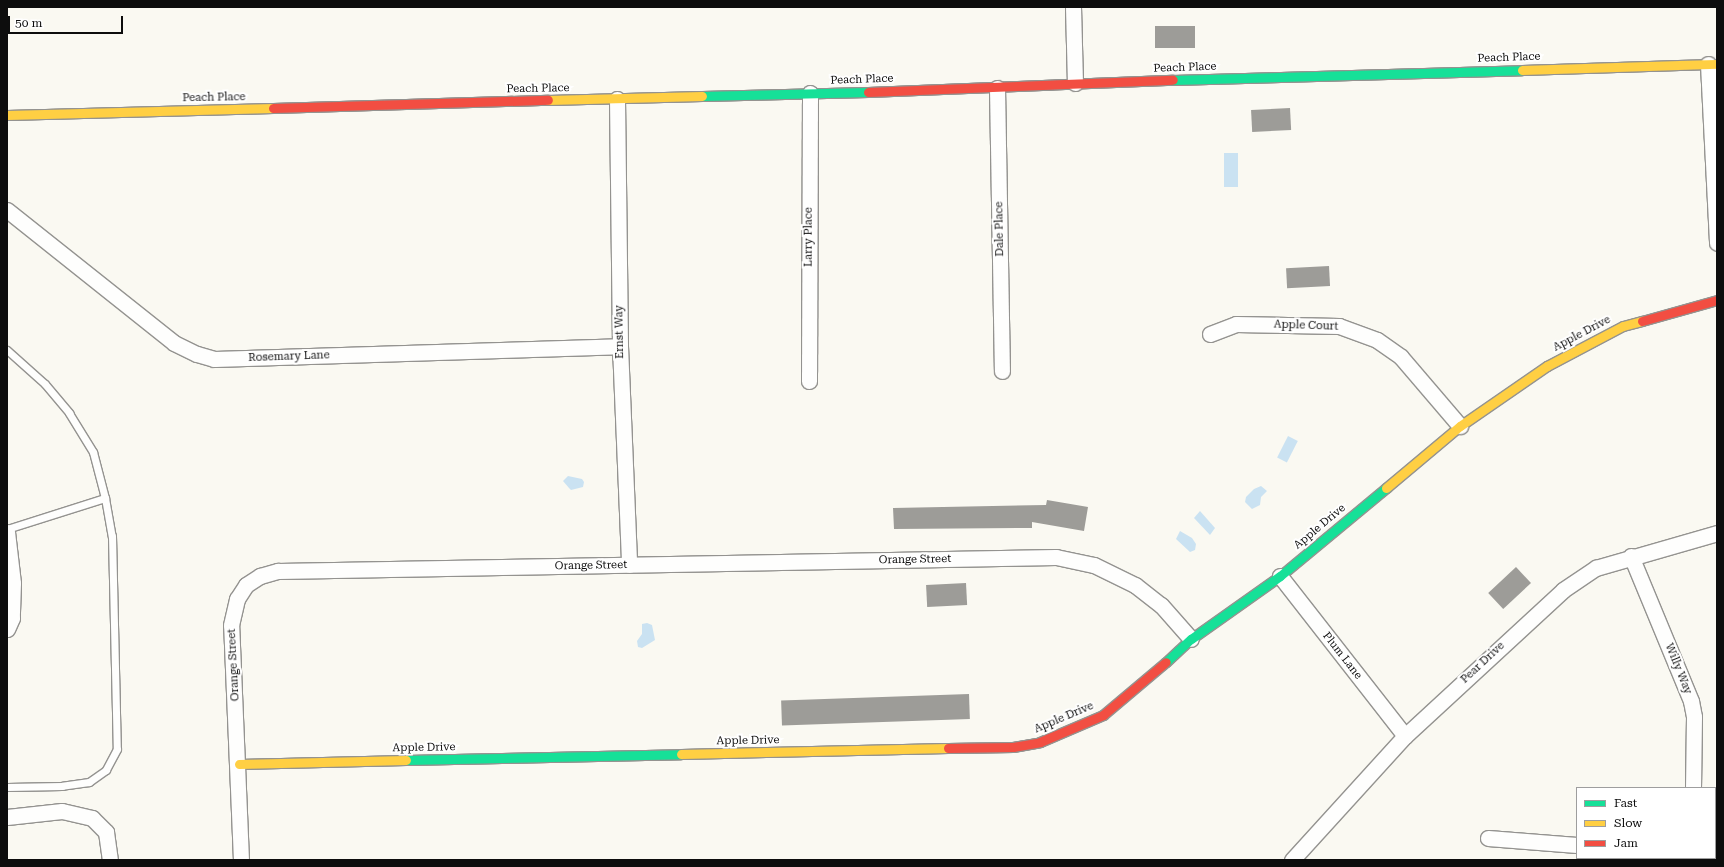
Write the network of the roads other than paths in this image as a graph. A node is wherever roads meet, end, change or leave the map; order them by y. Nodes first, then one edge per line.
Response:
1 (1073, 7) edge
2 (1713, 64) edge
3 (1075, 83) junction
4 (997, 88) junction
5 (810, 93) junction
6 (617, 99) junction
7 (7, 115) edge
8 (7, 210) edge
9 (1717, 244) edge
10 (1717, 300) edge
11 (1210, 334) dead end
12 (620, 346) junction
13 (7, 350) edge
14 (1002, 371) dead end
15 (809, 381) dead end
16 (1460, 426) junction
17 (105, 498) junction
18 (7, 530) edge
19 (1717, 533) edge
20 (1631, 556) junction
21 (629, 565) junction
22 (1280, 576) junction
23 (7, 629) edge
24 (1191, 639) junction
25 (1405, 736) junction
26 (239, 764) junction
27 (7, 787) edge
28 (1693, 787) edge
29 (7, 817) edge
30 (1488, 838) dead end
31 (1576, 846) edge
32 (110, 860) edge
33 (241, 860) edge
34 (1292, 860) edge

1 - 3 street
2 - 3 street, Peach Place
2 - 9 street
3 - 4 street, Peach Place
4 - 5 street, Peach Place
4 - 14 street, Dale Place
5 - 6 street, Peach Place
5 - 15 street, Larry Place
6 - 7 street, Peach Place
6 - 12 street, Ernst Way
8 - 12 street, Rosemary Lane
10 - 16 street, Apple Drive
11 - 16 street, Apple Court
12 - 21 street, Ernst Way
13 - 17 lane
16 - 22 street, Apple Drive
17 - 18 lane
17 - 27 lane
18 - 23 street
19 - 20 street, Pear Drive
20 - 25 street, Pear Drive
20 - 28 street, Willy Way
21 - 24 street, Orange Street
21 - 26 street, Orange Street
22 - 24 street, Apple Drive
22 - 25 street, Plum Lane
24 - 26 street, Apple Drive
25 - 34 street, Pear Drive
26 - 33 street, Orange Street
29 - 32 street
30 - 31 street

